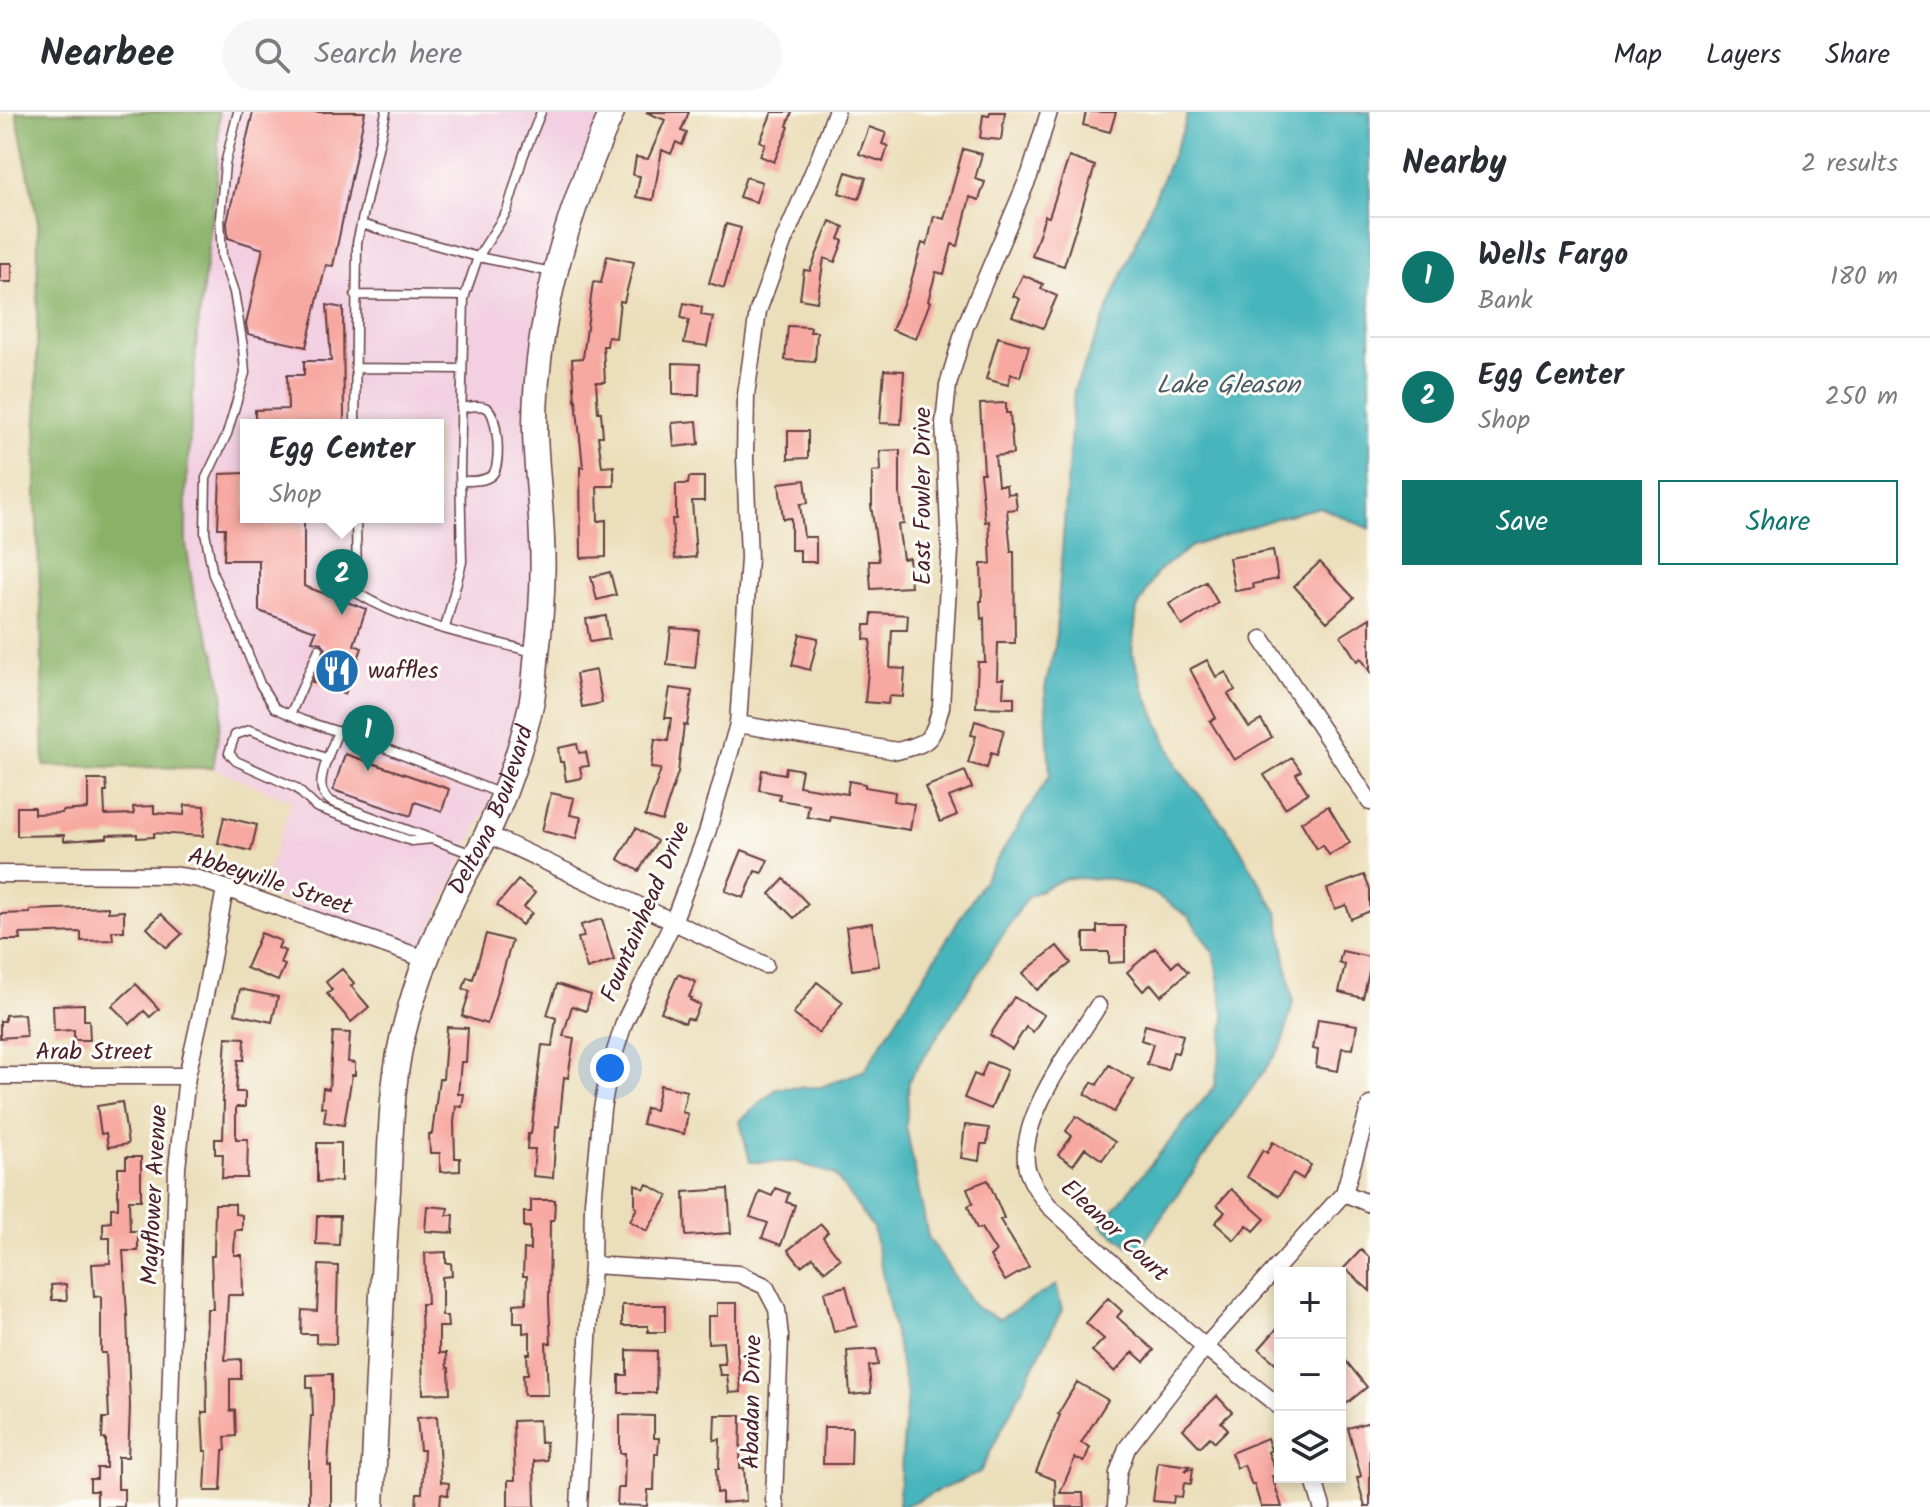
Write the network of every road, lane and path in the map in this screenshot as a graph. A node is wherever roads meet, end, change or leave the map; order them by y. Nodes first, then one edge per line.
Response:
1 (238, 112) edge
2 (386, 112) edge
3 (541, 112) edge
4 (612, 112) edge
5 (836, 112) edge
6 (1049, 112) edge
7 (361, 224) junction
8 (478, 257) junction
9 (556, 273) junction
10 (355, 295) junction
11 (465, 296) junction
12 (355, 368) junction
13 (462, 369) junction
14 (461, 408) junction
15 (355, 419) edge
16 (461, 481) junction
17 (356, 523) edge
18 (445, 628) junction
19 (1262, 639) dead end
20 (319, 649) dead end
21 (537, 653) junction
22 (290, 715) junction
23 (738, 724) junction
24 (338, 731) junction
25 (328, 759) junction
26 (503, 794) junction
27 (1370, 802) edge
28 (433, 839) junction
29 (481, 844) junction
30 (0, 874) edge
31 (225, 889) junction
32 (673, 922) junction
33 (425, 959) junction
34 (765, 965) dead end
35 (1098, 1006) dead end
36 (0, 1076) edge
37 (187, 1076) junction
38 (1370, 1105) edge
39 (1344, 1193) junction
40 (1370, 1204) edge
41 (592, 1265) junction
42 (1205, 1347) junction
43 (1274, 1402) edge
44 (1315, 1483) edge
45 (167, 1507) edge
46 (372, 1507) edge
47 (579, 1507) edge
48 (776, 1507) edge
49 (1116, 1507) edge
50 (1322, 1507) edge

1 - 22 lane
2 - 7 lane
3 - 8 lane
4 - 9 street, Deltona Boulevard
5 - 23 street, Fountainhead Drive
6 - 23 street, East Fowler Drive
7 - 8 lane
7 - 10 lane
8 - 9 lane
8 - 11 lane
9 - 21 street, Deltona Boulevard
10 - 11 lane
10 - 12 lane
11 - 13 lane
12 - 13 lane
12 - 15 lane
13 - 14 lane
14 - 16 lane
14 - 16 lane
16 - 18 lane
17 - 18 lane
18 - 21 lane
19 - 27 street
20 - 22 lane
21 - 26 street, Deltona Boulevard
22 - 24 lane
23 - 32 street, Fountainhead Drive
24 - 25 lane
24 - 26 lane
25 - 28 lane
25 - 28 lane
26 - 29 street, Deltona Boulevard
28 - 29 lane
29 - 32 street
29 - 33 street, Deltona Boulevard
30 - 31 street, Abbeyville Street
31 - 33 street, Abbeyville Street
31 - 37 street, Mayflower Avenue
32 - 34 street
32 - 41 street, Fountainhead Drive
33 - 46 street, Deltona Boulevard
35 - 42 street, Eleanor Court
36 - 37 street, Arab Street
37 - 45 street, Mayflower Avenue
38 - 39 street
39 - 40 street
39 - 42 street
41 - 47 street, Fountainhead Drive
41 - 48 street, Abadan Drive
42 - 43 street, Eleanor Court
42 - 49 street
44 - 50 street

